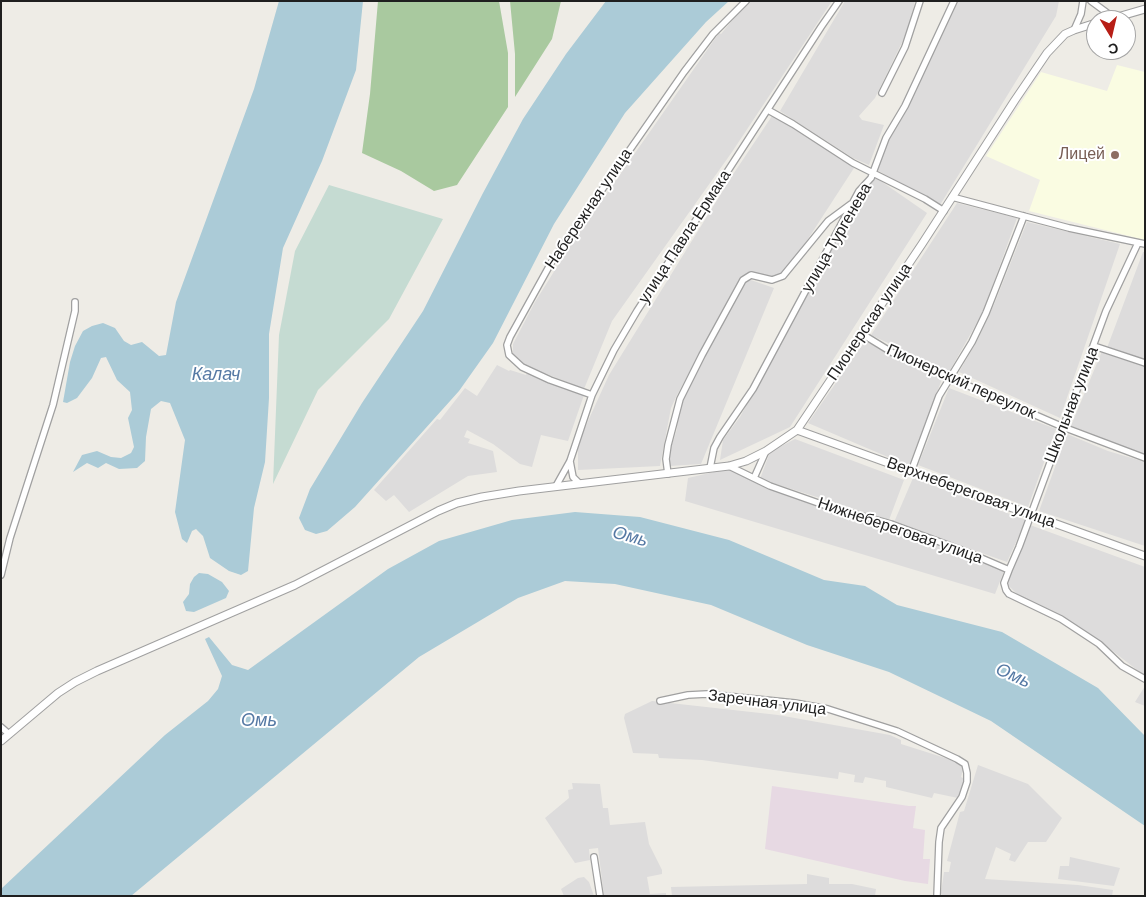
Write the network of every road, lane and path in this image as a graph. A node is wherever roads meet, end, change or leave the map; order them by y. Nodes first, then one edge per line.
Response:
1 (746, 1) edge
2 (839, 1) edge
3 (920, 1) edge
4 (954, 1) edge
5 (1083, 1) edge
6 (1091, 1) edge
7 (1100, 10) edge
8 (1086, 26) edge
9 (1074, 30) junction
10 (882, 93) dead end
11 (768, 110) junction
12 (873, 172) junction
13 (952, 198) junction
14 (853, 202) junction
15 (944, 211) junction
16 (1024, 216) junction
17 (1142, 244) edge
18 (75, 302) dead end
19 (862, 334) junction
20 (1094, 346) junction
21 (1145, 363) edge
22 (950, 377) junction
23 (592, 395) junction
24 (1064, 427) junction
25 (797, 430) junction
26 (766, 451) junction
27 (1145, 458) edge
28 (570, 462) junction
29 (729, 466) junction
30 (710, 468) junction
31 (911, 472) junction
32 (668, 474) junction
33 (754, 478) junction
34 (579, 483) junction
35 (556, 486) junction
36 (1030, 515) junction
37 (1145, 556) edge
38 (1009, 570) junction
39 (1, 575) edge
40 (1145, 679) edge
41 (660, 701) dead end
42 (1, 727) edge
43 (9, 734) junction
44 (1, 741) edge
45 (594, 857) dead end
46 (600, 896) edge
47 (937, 896) edge

1 - 23 street, Набережная улица
2 - 11 street, улица Павла Ермака
3 - 10 street
4 - 12 street, улица Тургенева
5 - 9 street
6 - 7 street
8 - 9 street, Пионерская улица
9 - 13 street, Пионерская улица
11 - 12 street
11 - 23 street, улица Павла Ермака
12 - 14 street, улица Тургенева
12 - 15 street
13 - 15 street, Пионерская улица
13 - 16 street
14 - 30 street, улица Тургенева
14 - 32 street
15 - 19 street, Пионерская улица
16 - 17 street
16 - 22 street
17 - 20 street, Школьная улица
18 - 39 street
19 - 22 street, Пионерский переулок
19 - 25 street, Пионерская улица
20 - 21 street
20 - 24 street, Школьная улица
22 - 24 street, Пионерский переулок
22 - 31 street
23 - 28 street, улица Павла Ермака
24 - 27 street, Пионерский переулок
24 - 36 street, Школьная улица
25 - 26 street, Пионерская улица
25 - 31 street, Верхнебереговая улица
26 - 29 street, Пионерская улица
26 - 33 street
28 - 34 street
28 - 35 street, улица Павла Ермака
29 - 30 street, Пионерская улица
29 - 33 street, Нижнебереговая улица
30 - 32 street, Пионерская улица
31 - 36 street, Верхнебереговая улица
32 - 34 street, Пионерская улица
33 - 38 street, Нижнебереговая улица
34 - 35 street, Пионерская улица
35 - 43 street, Пионерская улица
36 - 37 street, Верхнебереговая улица
36 - 38 street, Школьная улица
38 - 40 street
41 - 47 street, Заречная улица
42 - 43 street
43 - 44 street, Пионерская улица
45 - 46 street

